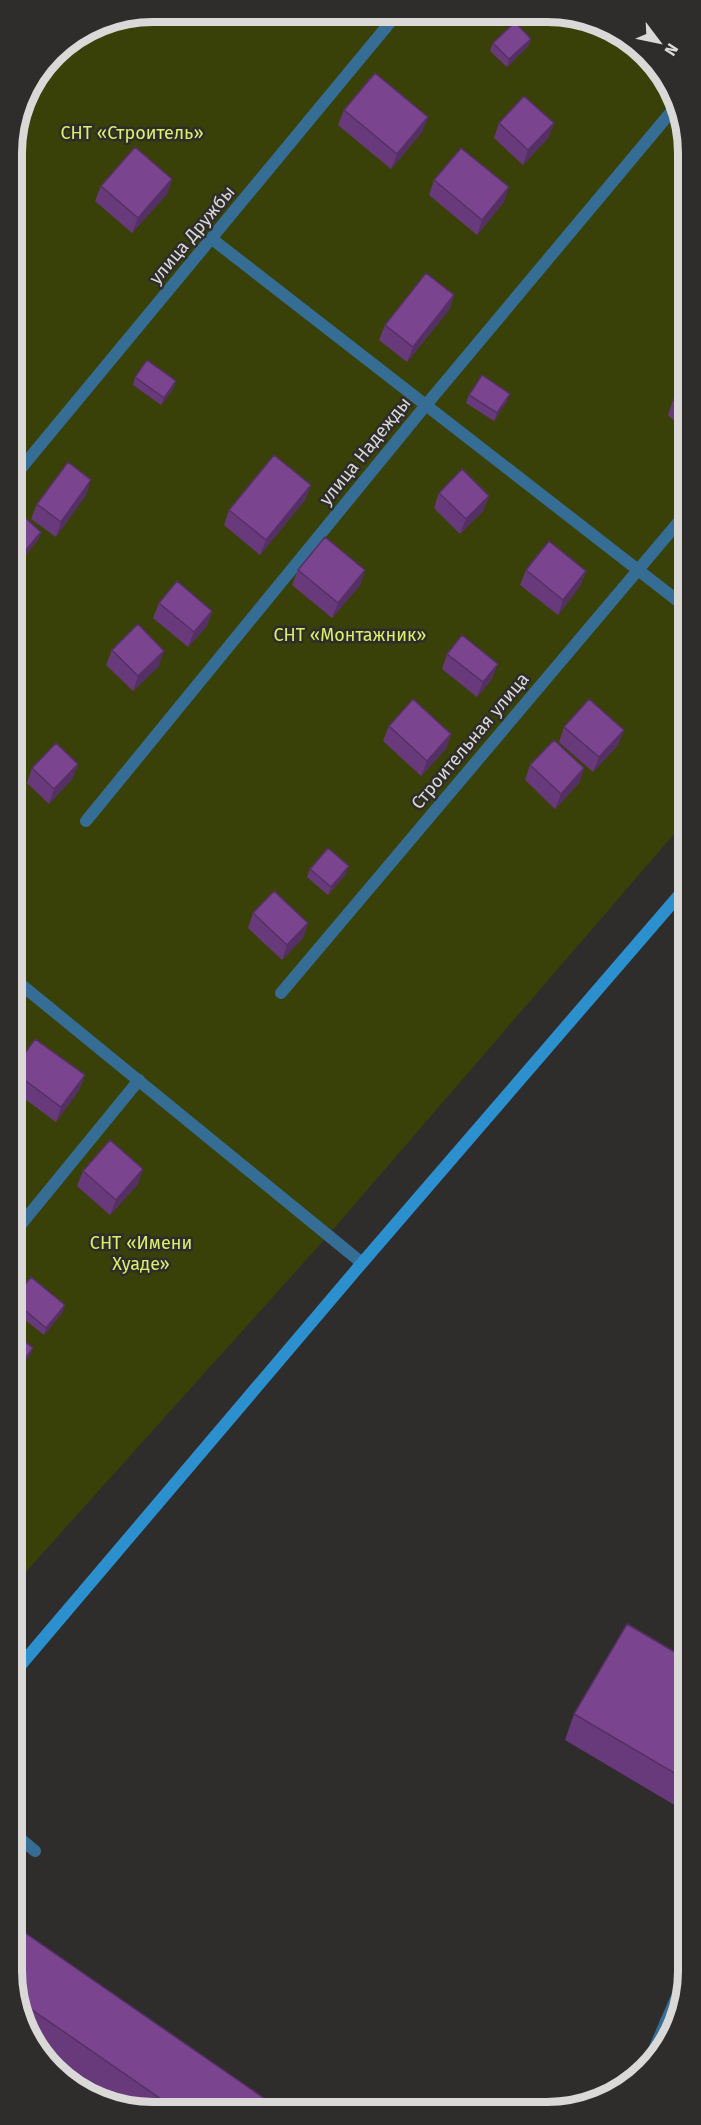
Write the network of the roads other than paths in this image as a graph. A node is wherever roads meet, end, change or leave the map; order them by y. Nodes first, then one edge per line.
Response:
1 (390, 22) edge
2 (672, 111) edge
3 (212, 239) junction
4 (426, 405) junction
5 (23, 466) edge
6 (678, 523) edge
7 (638, 570) junction
8 (678, 601) edge
9 (86, 821) dead end
10 (678, 896) edge
11 (23, 985) edge
12 (280, 993) dead end
13 (139, 1080) junction
14 (22, 1223) edge
15 (362, 1263) junction
16 (22, 1663) edge
17 (22, 1840) edge
18 (35, 1851) dead end

1 - 3 street, улица Дружбы
2 - 4 street, улица Надежды
3 - 4 street
3 - 5 street, улица Дружбы
4 - 7 street
4 - 9 street, улица Надежды
6 - 7 street, Строительная улица
7 - 8 street
7 - 12 street, Строительная улица
10 - 15 street
11 - 13 street
13 - 14 street
13 - 15 street
15 - 16 street
17 - 18 street

